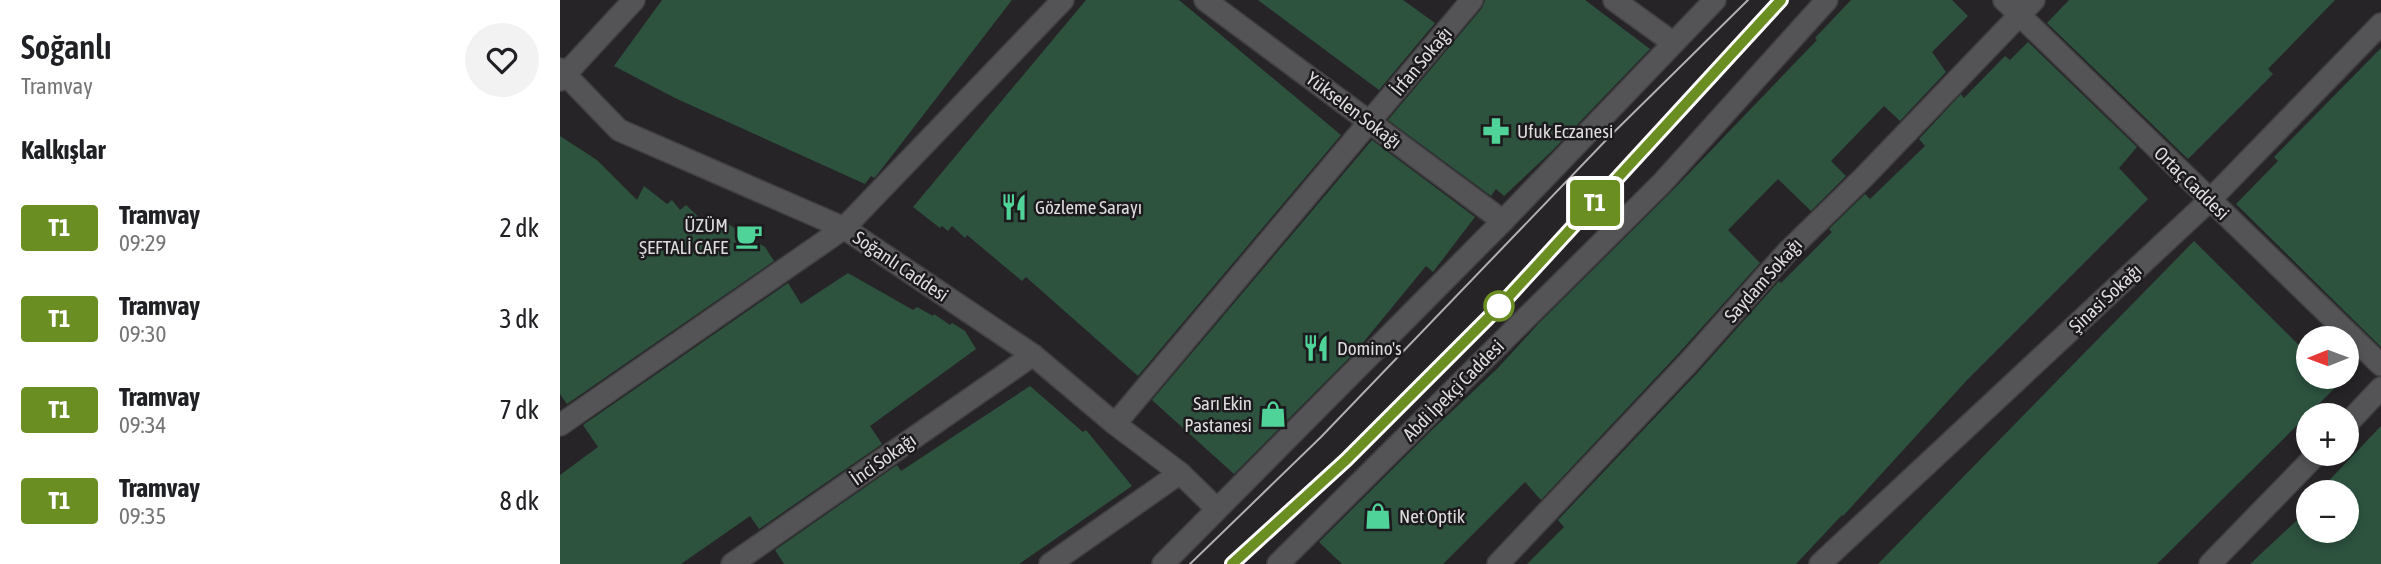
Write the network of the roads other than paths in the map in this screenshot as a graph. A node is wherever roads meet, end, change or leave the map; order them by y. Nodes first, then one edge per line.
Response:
1 (634, 0) edge
2 (1063, 0) edge
3 (1205, 0) edge
4 (1472, 0) edge
5 (1614, 0) edge
6 (1715, 0) edge
7 (1827, 0) edge
8 (2004, 0) edge
9 (2027, 8) edge
10 (2381, 24) edge
11 (1672, 42) junction
12 (562, 75) edge
13 (1370, 122) junction
14 (2210, 200) junction
15 (1503, 221) junction
16 (844, 228) junction
17 (1033, 355) junction
18 (2381, 365) edge
19 (2381, 388) edge
20 (2359, 411) edge
21 (1115, 424) junction
22 (560, 425) edge
23 (2305, 466) edge
24 (1180, 473) junction
25 (1217, 509) junction
26 (732, 564) edge
27 (1050, 564) edge
28 (1163, 564) edge
29 (1278, 564) edge
30 (1497, 564) edge
31 (1821, 564) edge
32 (2210, 564) edge

1 - 12 street
2 - 16 street
3 - 13 street, Yükselen Sokağı
4 - 13 street, İrfan Sokağı
5 - 11 street
6 - 11 street
7 - 29 street, Abdi İpekçi Caddesi
8 - 9 street, Ortaç Caddesi
9 - 14 street, Ortaç Caddesi
9 - 30 street, Saydam Sokağı
10 - 14 street, Şinasi Sokağı
11 - 15 street
12 - 16 street, Soğanlı Caddesi
13 - 15 street, Yükselen Sokağı
13 - 21 street, İrfan Sokağı
14 - 18 street, Ortaç Caddesi
14 - 31 street, Şinasi Sokağı
15 - 25 street
16 - 17 street, Soğanlı Caddesi
16 - 22 street
17 - 21 street, Soğanlı Caddesi
17 - 26 street, İnci Sokağı
19 - 20 street
21 - 24 street, Soğanlı Caddesi
23 - 32 street
24 - 25 street, Soğanlı Caddesi
24 - 27 street
25 - 28 street

